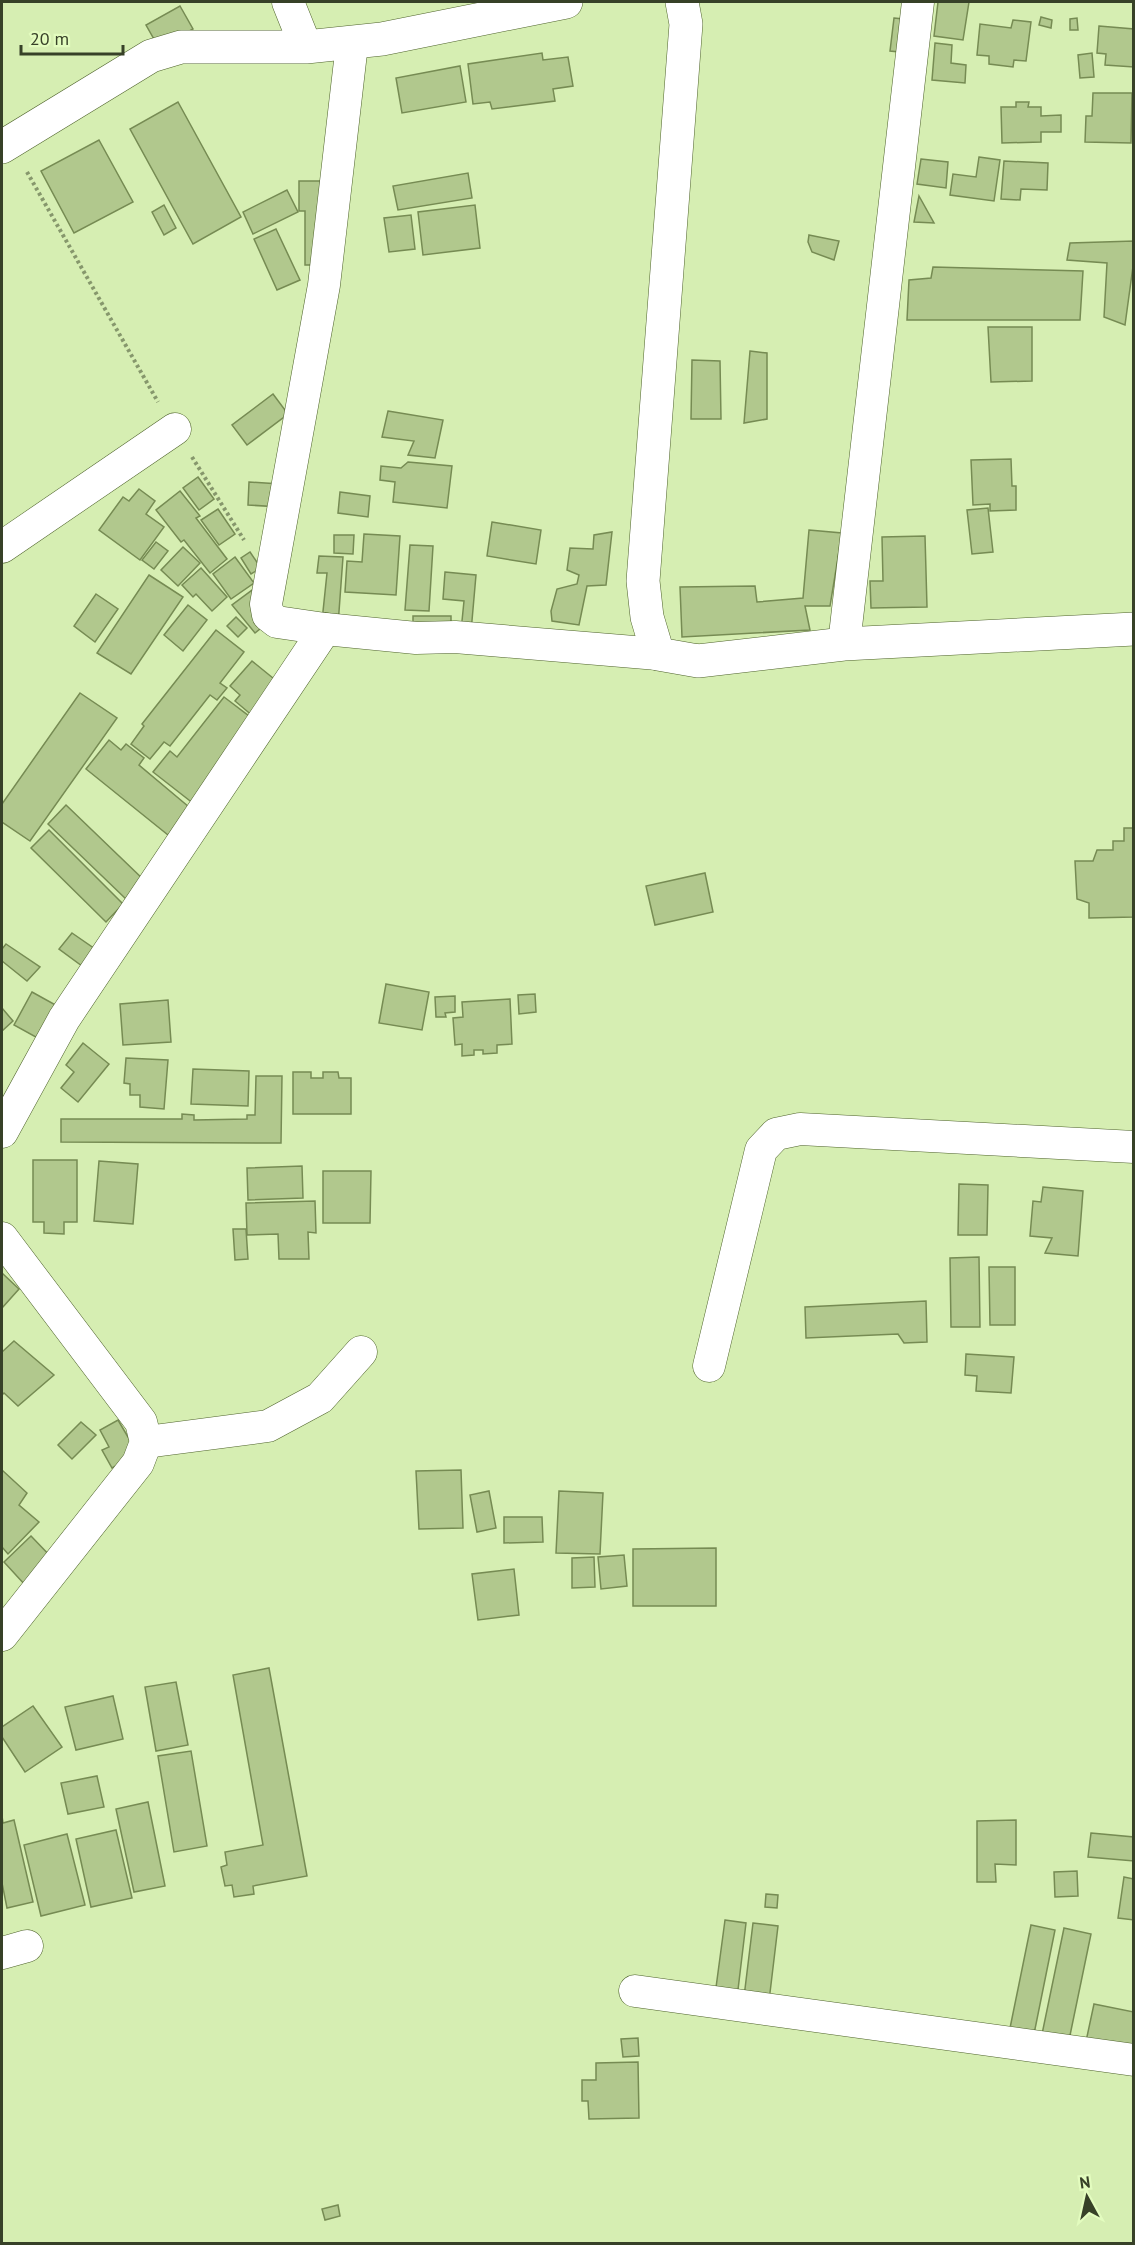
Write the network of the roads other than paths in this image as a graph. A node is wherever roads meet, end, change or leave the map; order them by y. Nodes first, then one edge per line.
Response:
1 (288, 2) edge
2 (566, 2) edge
3 (682, 2) edge
4 (918, 2) edge
5 (352, 44) junction
6 (306, 47) junction
7 (6, 144) edge
8 (175, 429) road end
9 (2, 547) edge
10 (325, 629) junction
11 (1134, 629) edge
12 (844, 644) junction
13 (658, 654) junction
14 (2, 1132) edge
15 (1134, 1148) edge
16 (2, 1238) edge
17 (361, 1352) dead end
18 (709, 1366) dead end
19 (146, 1442) junction
20 (2, 1635) edge
21 (635, 1991) dead end
22 (1134, 2060) edge

1 - 6 street
2 - 5 main road
3 - 13 main road
4 - 12 street
5 - 6 main road
5 - 10 street
6 - 7 main road
8 - 9 street
10 - 13 street
10 - 14 street
11 - 12 main road
12 - 13 main road
15 - 18 street
16 - 19 street
17 - 19 street
19 - 20 street
21 - 22 street

